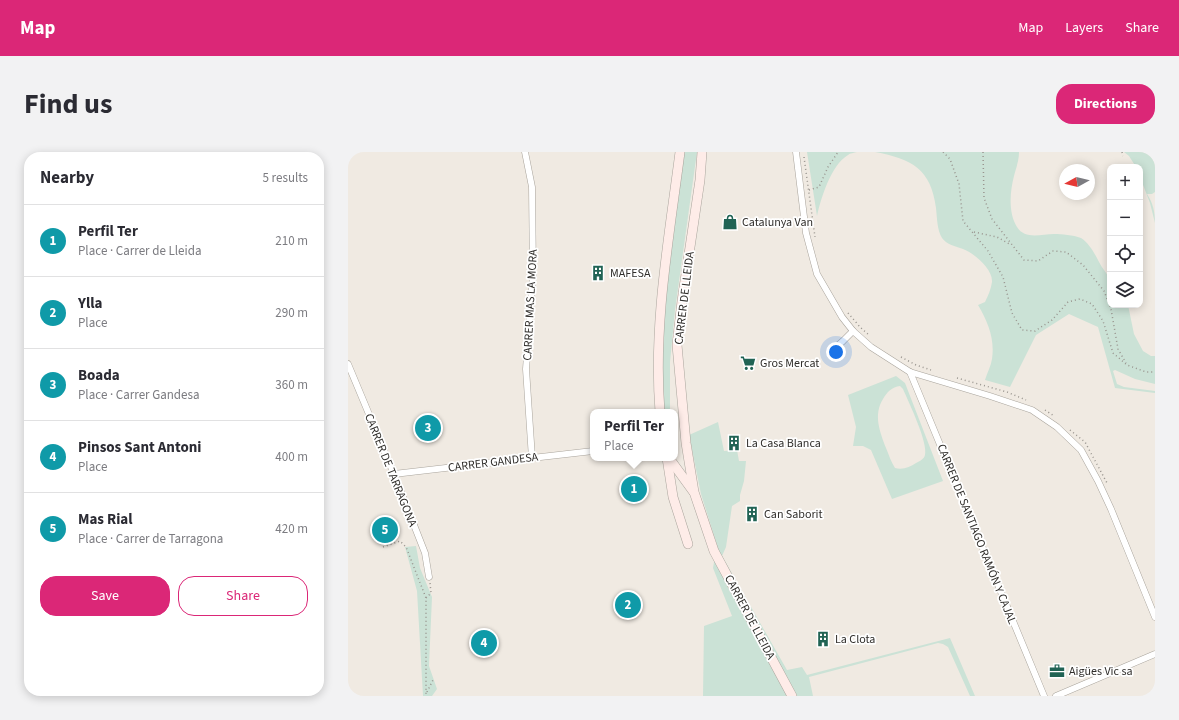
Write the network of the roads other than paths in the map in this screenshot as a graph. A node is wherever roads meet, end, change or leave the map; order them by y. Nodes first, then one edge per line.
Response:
1 (525, 152) edge
2 (680, 152) edge
3 (702, 152) edge
4 (796, 152) edge
5 (853, 331) junction
6 (835, 348) dead end
7 (348, 364) edge
8 (910, 372) junction
9 (660, 409) edge
10 (590, 451) edge
11 (532, 458) junction
12 (668, 461) edge
13 (670, 461) edge
14 (394, 474) junction
15 (694, 492) junction
16 (688, 544) dead end
17 (429, 577) road end
18 (1155, 617) edge
19 (1155, 654) edge
20 (792, 696) edge
21 (1044, 696) edge
22 (1056, 696) edge

1 - 11 street, CARRER MAS LA MORA
2 - 9 street, CARRER DE LLEIDA
3 - 15 street, CARRER DE LLEIDA
4 - 5 street
5 - 6 street
5 - 8 street
7 - 14 street, CARRER DE TARRAGONA
8 - 18 street
8 - 21 street, CARRER DE SANTIAGO RAMÓN Y CAJAL
10 - 11 street, CARRER GANDESA
11 - 14 street, CARRER GANDESA
12 - 16 street, CARRER DE LLEIDA
13 - 15 street, CARRER DE LLEIDA
14 - 17 street, CARRER DE TARRAGONA
15 - 20 street, CARRER DE LLEIDA
19 - 22 street

